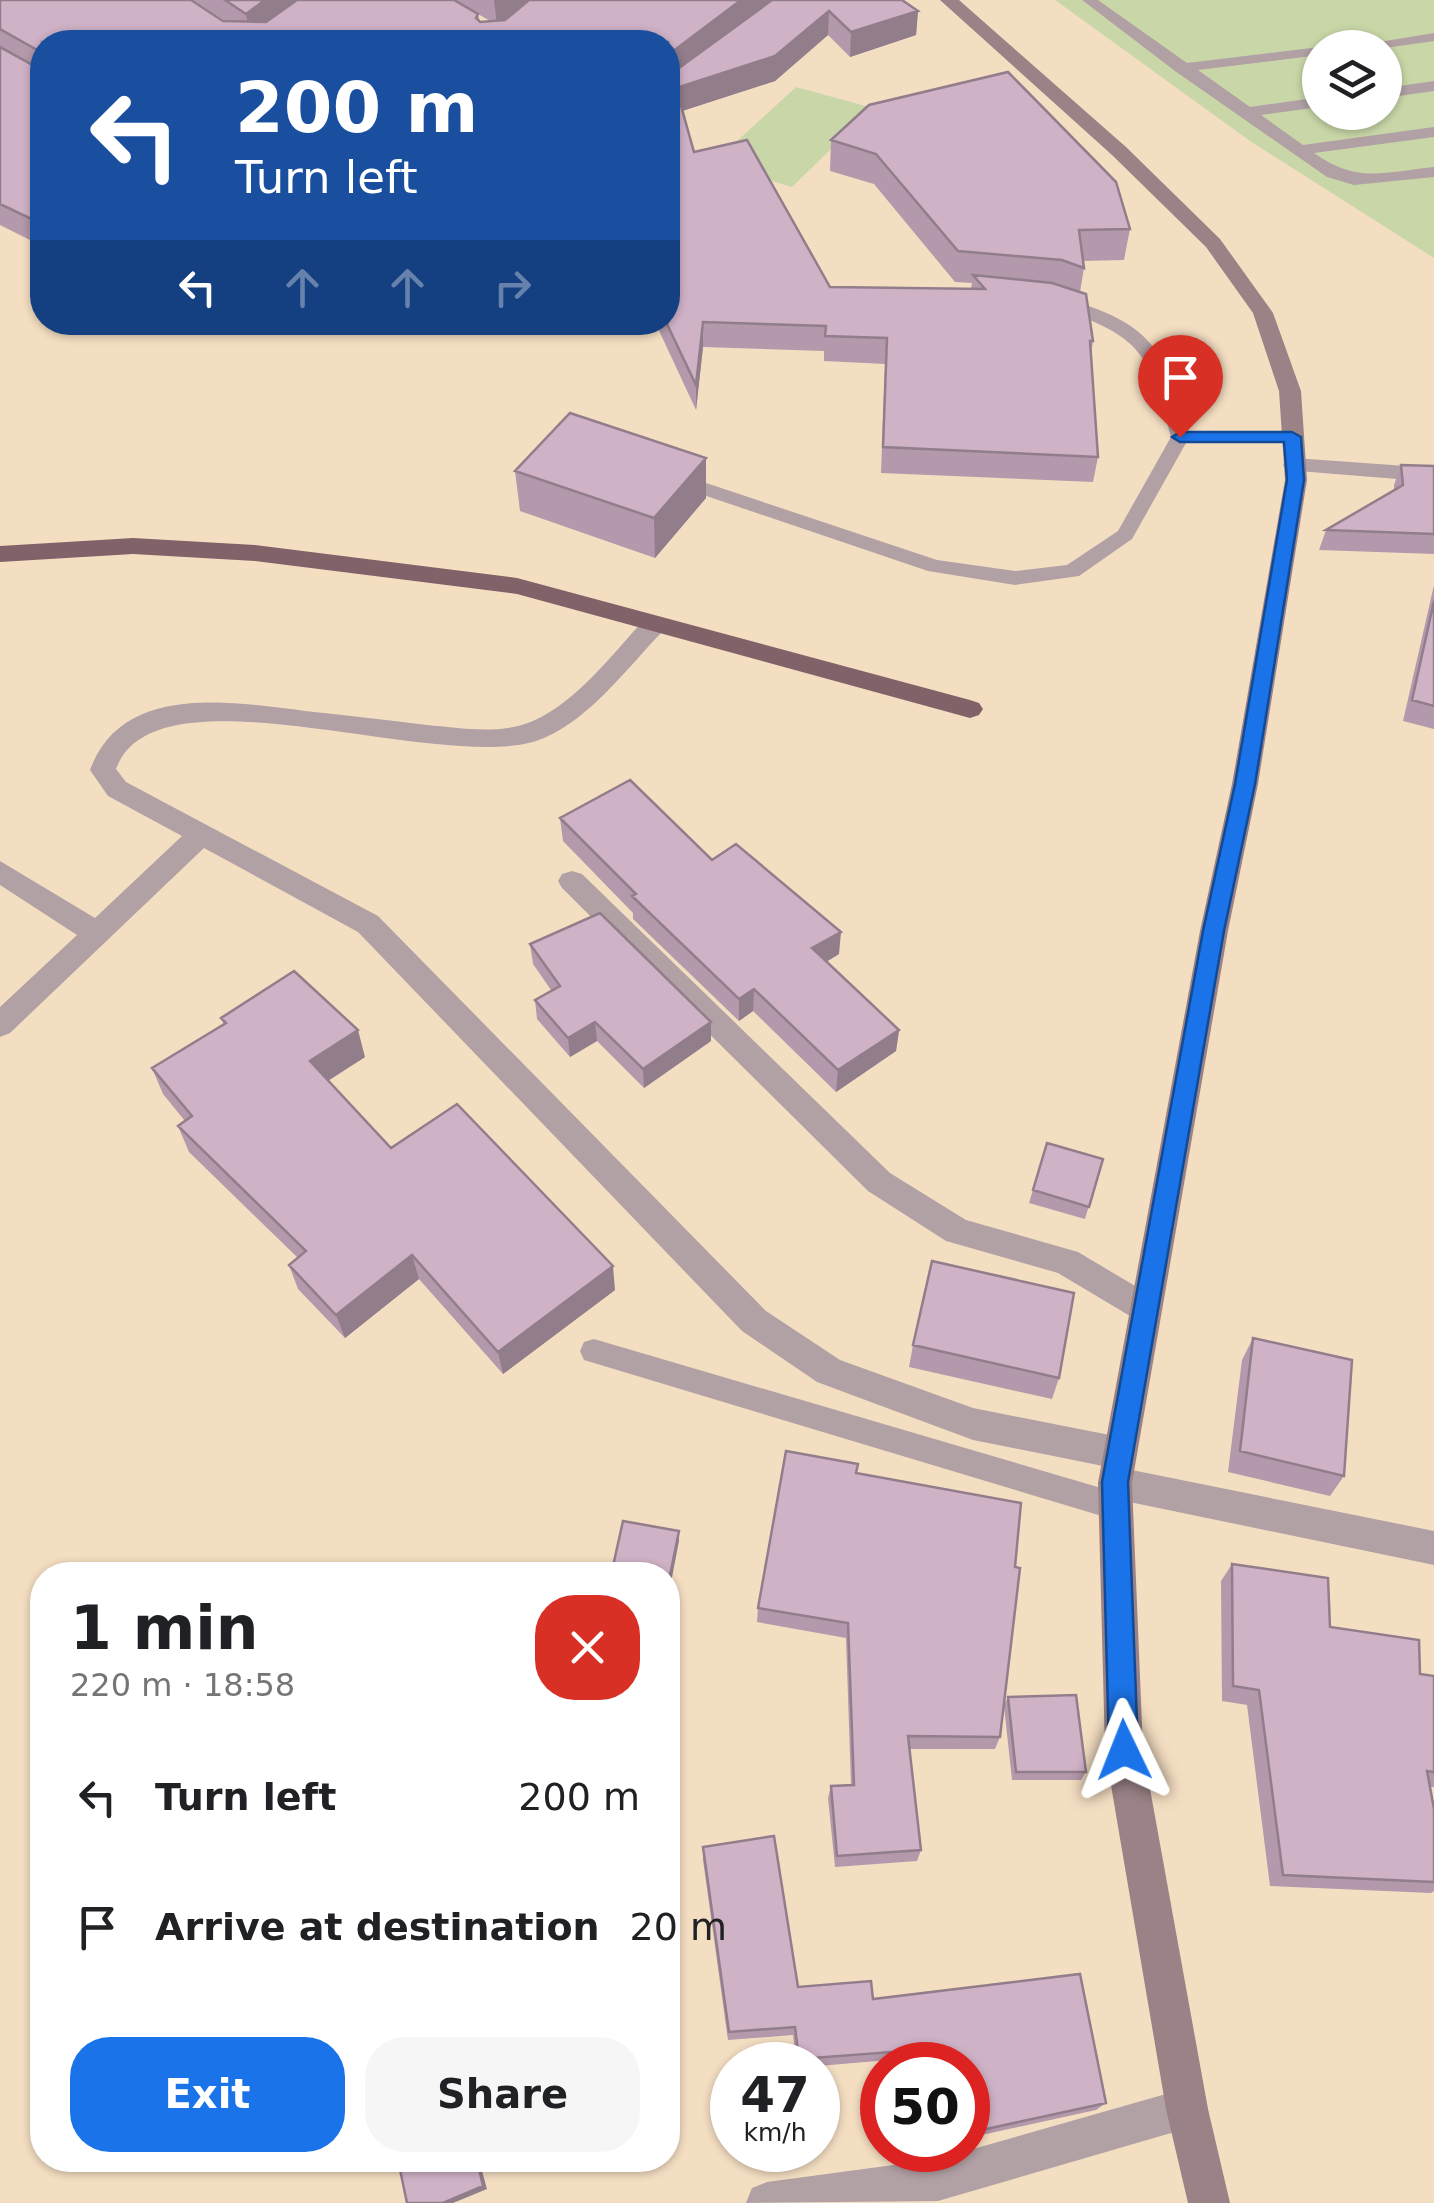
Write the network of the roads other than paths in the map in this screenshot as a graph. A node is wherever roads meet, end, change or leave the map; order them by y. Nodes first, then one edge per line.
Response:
1 (949, 0) edge
2 (1089, 0) edge
3 (1434, 37) edge
4 (1402, 41) edge
5 (1302, 53) edge
6 (1180, 68) junction
7 (1434, 86) edge
8 (1402, 91) edge
9 (1302, 104) edge
10 (1243, 112) junction
11 (1434, 132) edge
12 (1296, 151) junction
13 (1434, 172) edge
14 (1032, 298) edge
15 (1180, 437) junction
16 (1293, 451) junction
17 (654, 472) edge
18 (1434, 475) edge
19 (0, 554) edge
20 (654, 625) junction
21 (970, 709) dead end
22 (202, 834) junction
23 (0, 871) edge
24 (572, 881) dead end
25 (96, 934) junction
26 (0, 1025) edge
27 (1146, 1309) junction
28 (594, 1351) dead end
29 (1117, 1480) junction
30 (1434, 1548) edge
31 (1187, 2109) junction
32 (766, 2203) edge
33 (1209, 2203) edge

1 - 16 main road
2 - 6 lane
3 - 4 lane
5 - 6 lane
6 - 10 lane
7 - 8 lane
9 - 10 lane
10 - 12 lane
11 - 12 lane
12 - 13 lane
14 - 15 lane
15 - 16 lane
15 - 17 lane
16 - 18 street
16 - 27 main road
19 - 20 highway
20 - 21 highway
20 - 22 street
22 - 25 street
22 - 29 street
23 - 25 street
24 - 27 street
25 - 26 street
27 - 29 main road
28 - 29 lane
29 - 30 street
29 - 31 main road
31 - 32 street
31 - 33 main road

